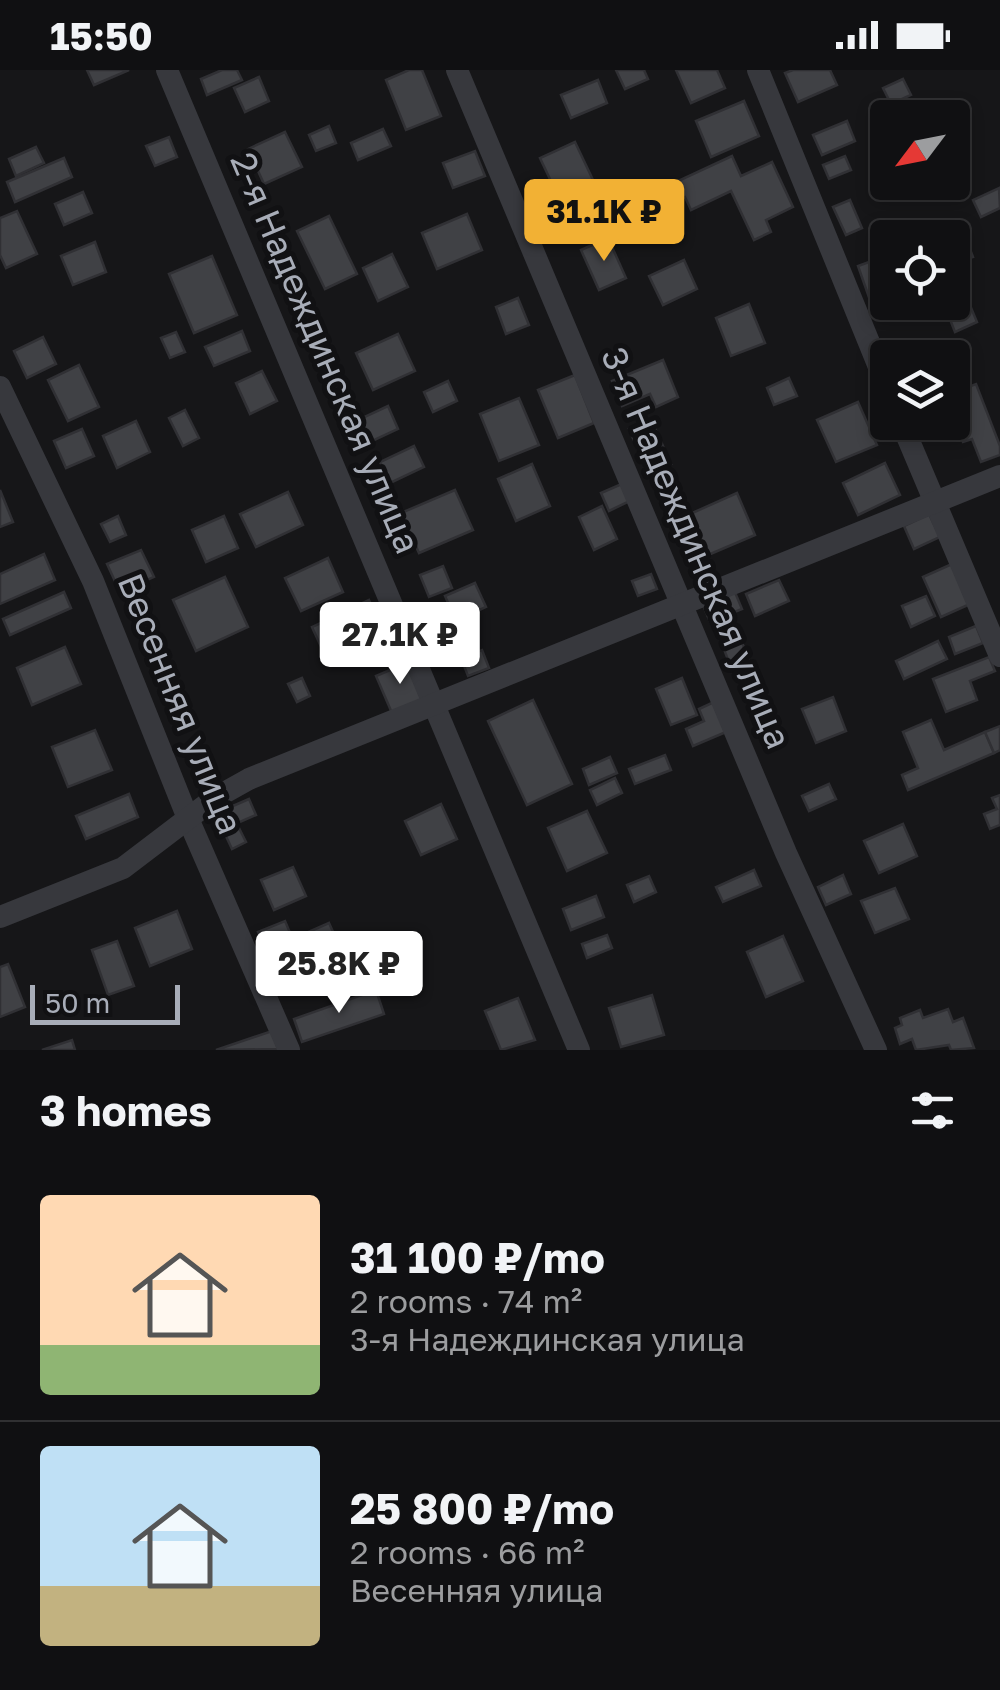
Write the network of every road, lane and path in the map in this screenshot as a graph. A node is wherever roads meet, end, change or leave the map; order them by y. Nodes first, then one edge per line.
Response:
1 (168, 70) edge
2 (457, 70) edge
3 (758, 70) edge
4 (870, 345) edge
5 (0, 388) edge
6 (908, 440) edge
7 (1000, 476) edge
8 (934, 504) junction
9 (681, 604) junction
10 (1000, 656) edge
11 (435, 706) junction
12 (189, 821) junction
13 (0, 917) edge
14 (290, 1050) edge
15 (579, 1050) edge
16 (876, 1050) edge

1 - 11 street, 2-я Надеждинская улица
2 - 9 street, 3-я Надеждинская улица
3 - 4 street
5 - 12 street, Весенняя улица
6 - 8 street
7 - 8 street
8 - 9 street
8 - 10 street
9 - 11 street
9 - 16 street, 3-я Надеждинская улица
11 - 12 street
11 - 15 street, 2-я Надеждинская улица
12 - 13 street
12 - 14 street, Весенняя улица

